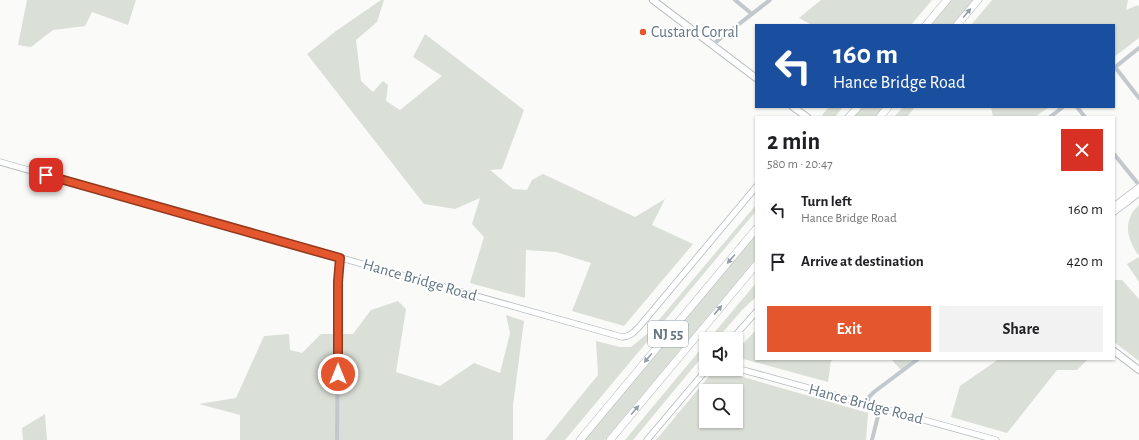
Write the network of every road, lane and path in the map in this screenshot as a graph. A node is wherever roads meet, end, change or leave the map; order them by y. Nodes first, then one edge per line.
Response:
1 (653, 0) edge
2 (735, 0) edge
3 (770, 0) edge
4 (947, 0) edge
5 (978, 0) edge
6 (752, 14) junction
7 (927, 24) edge
8 (958, 24) edge
9 (712, 45) junction
10 (1139, 48) edge
11 (1115, 67) edge
12 (1115, 69) edge
13 (755, 77) edge
14 (1139, 98) edge
15 (795, 108) edge
16 (857, 108) edge
17 (887, 108) edge
18 (1062, 108) edge
19 (1078, 108) edge
20 (806, 116) edge
21 (850, 116) edge
22 (881, 116) edge
23 (1051, 116) edge
24 (1084, 116) edge
25 (1115, 155) edge
26 (0, 162) edge
27 (1139, 186) edge
28 (755, 188) edge
29 (1139, 192) edge
30 (1115, 205) edge
31 (1115, 211) edge
32 (755, 230) edge
33 (340, 258) junction
34 (755, 266) edge
35 (755, 313) edge
36 (738, 332) edge
37 (1115, 352) edge
38 (917, 360) edge
39 (743, 370) edge
40 (1139, 370) edge
41 (701, 376) edge
42 (867, 405) junction
43 (880, 408) junction
44 (337, 440) edge
45 (580, 440) edge
46 (610, 440) edge
47 (647, 440) edge
48 (872, 440) edge
49 (996, 440) edge

1 - 9 main road
2 - 6 street
3 - 6 street
4 - 7 highway
8 -> 5 highway
6 - 9 street
9 - 13 main road
10 - 11 street
12 - 14 street
15 - 20 main road
16 - 21 highway
17 - 22 highway
18 - 23 street
19 - 24 street
25 - 27 street
26 - 33 street, Hance Bridge Road
27 - 30 street
28 - 33 street, Hance Bridge Road
29 - 31 street
32 -> 45 highway, NJ 55
33 - 44 street
46 -> 34 highway, NJ 55
35 - 36 street
37 - 40 main road
38 - 42 street
39 - 42 street, Hance Bridge Road
41 - 47 street
42 - 43 street, Hance Bridge Road
43 - 48 street
43 - 49 street, Hance Bridge Road

